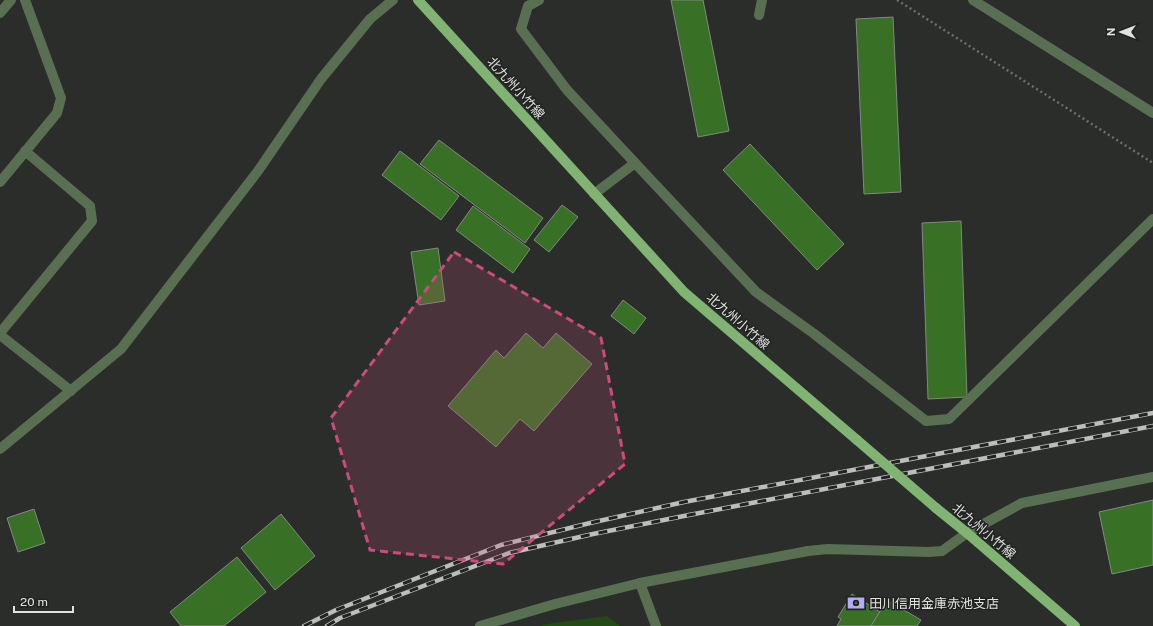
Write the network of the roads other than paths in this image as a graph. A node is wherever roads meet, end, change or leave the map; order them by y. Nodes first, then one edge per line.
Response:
1 (11, 0) edge
2 (25, 0) edge
3 (393, 0) edge
4 (418, 0) edge
5 (539, 0) edge
6 (762, 0) edge
7 (973, 0) edge
8 (0, 12) edge
9 (759, 15) dead end
10 (1153, 113) edge
11 (25, 152) junction
12 (635, 163) junction
13 (0, 182) edge
14 (594, 194) junction
15 (1153, 219) edge
16 (0, 334) edge
17 (71, 391) junction
18 (0, 449) edge
19 (1153, 477) edge
20 (967, 533) junction
21 (640, 583) junction
22 (480, 626) edge
23 (656, 626) edge
24 (1075, 626) edge

1 - 8 street
2 - 11 street
3 - 17 street
4 - 14 main road, 北九州小竹線
5 - 12 street
6 - 9 street
7 - 10 street
11 - 13 street
11 - 16 street
12 - 14 street
12 - 15 street
14 - 20 main road, 北九州小竹線, bridge
16 - 17 street
17 - 18 street
19 - 20 street
20 - 21 street
20 - 24 main road, 北九州小竹線
21 - 22 street
21 - 23 street

